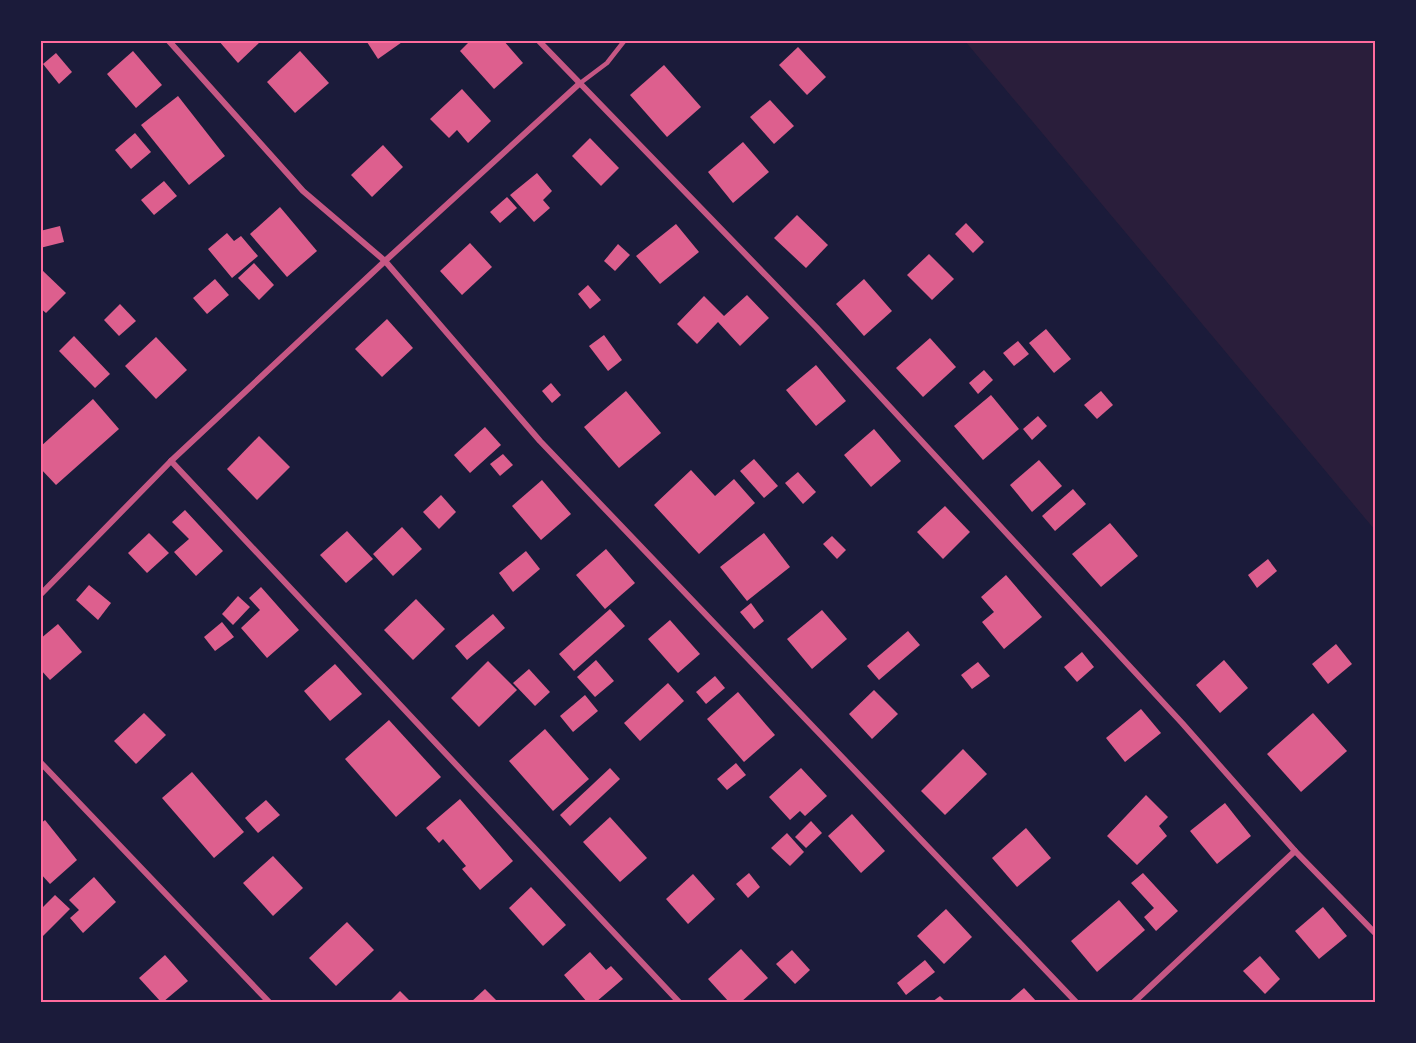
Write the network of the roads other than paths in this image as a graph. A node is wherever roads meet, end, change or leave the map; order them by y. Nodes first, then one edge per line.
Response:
1 (168, 40) edge
2 (538, 40) edge
3 (626, 40) edge
4 (579, 84) junction
5 (385, 261) junction
6 (171, 461) junction
7 (40, 595) edge
8 (40, 762) edge
9 (1295, 851) junction
10 (1376, 934) edge
11 (268, 1002) edge
12 (679, 1002) edge
13 (1076, 1002) edge
14 (1134, 1002) edge

1 - 5 street
2 - 4 street
3 - 4 lane
4 - 5 street
4 - 9 street
5 - 6 street
5 - 13 street
6 - 7 street
6 - 12 street
8 - 11 street
9 - 10 street
9 - 14 street

